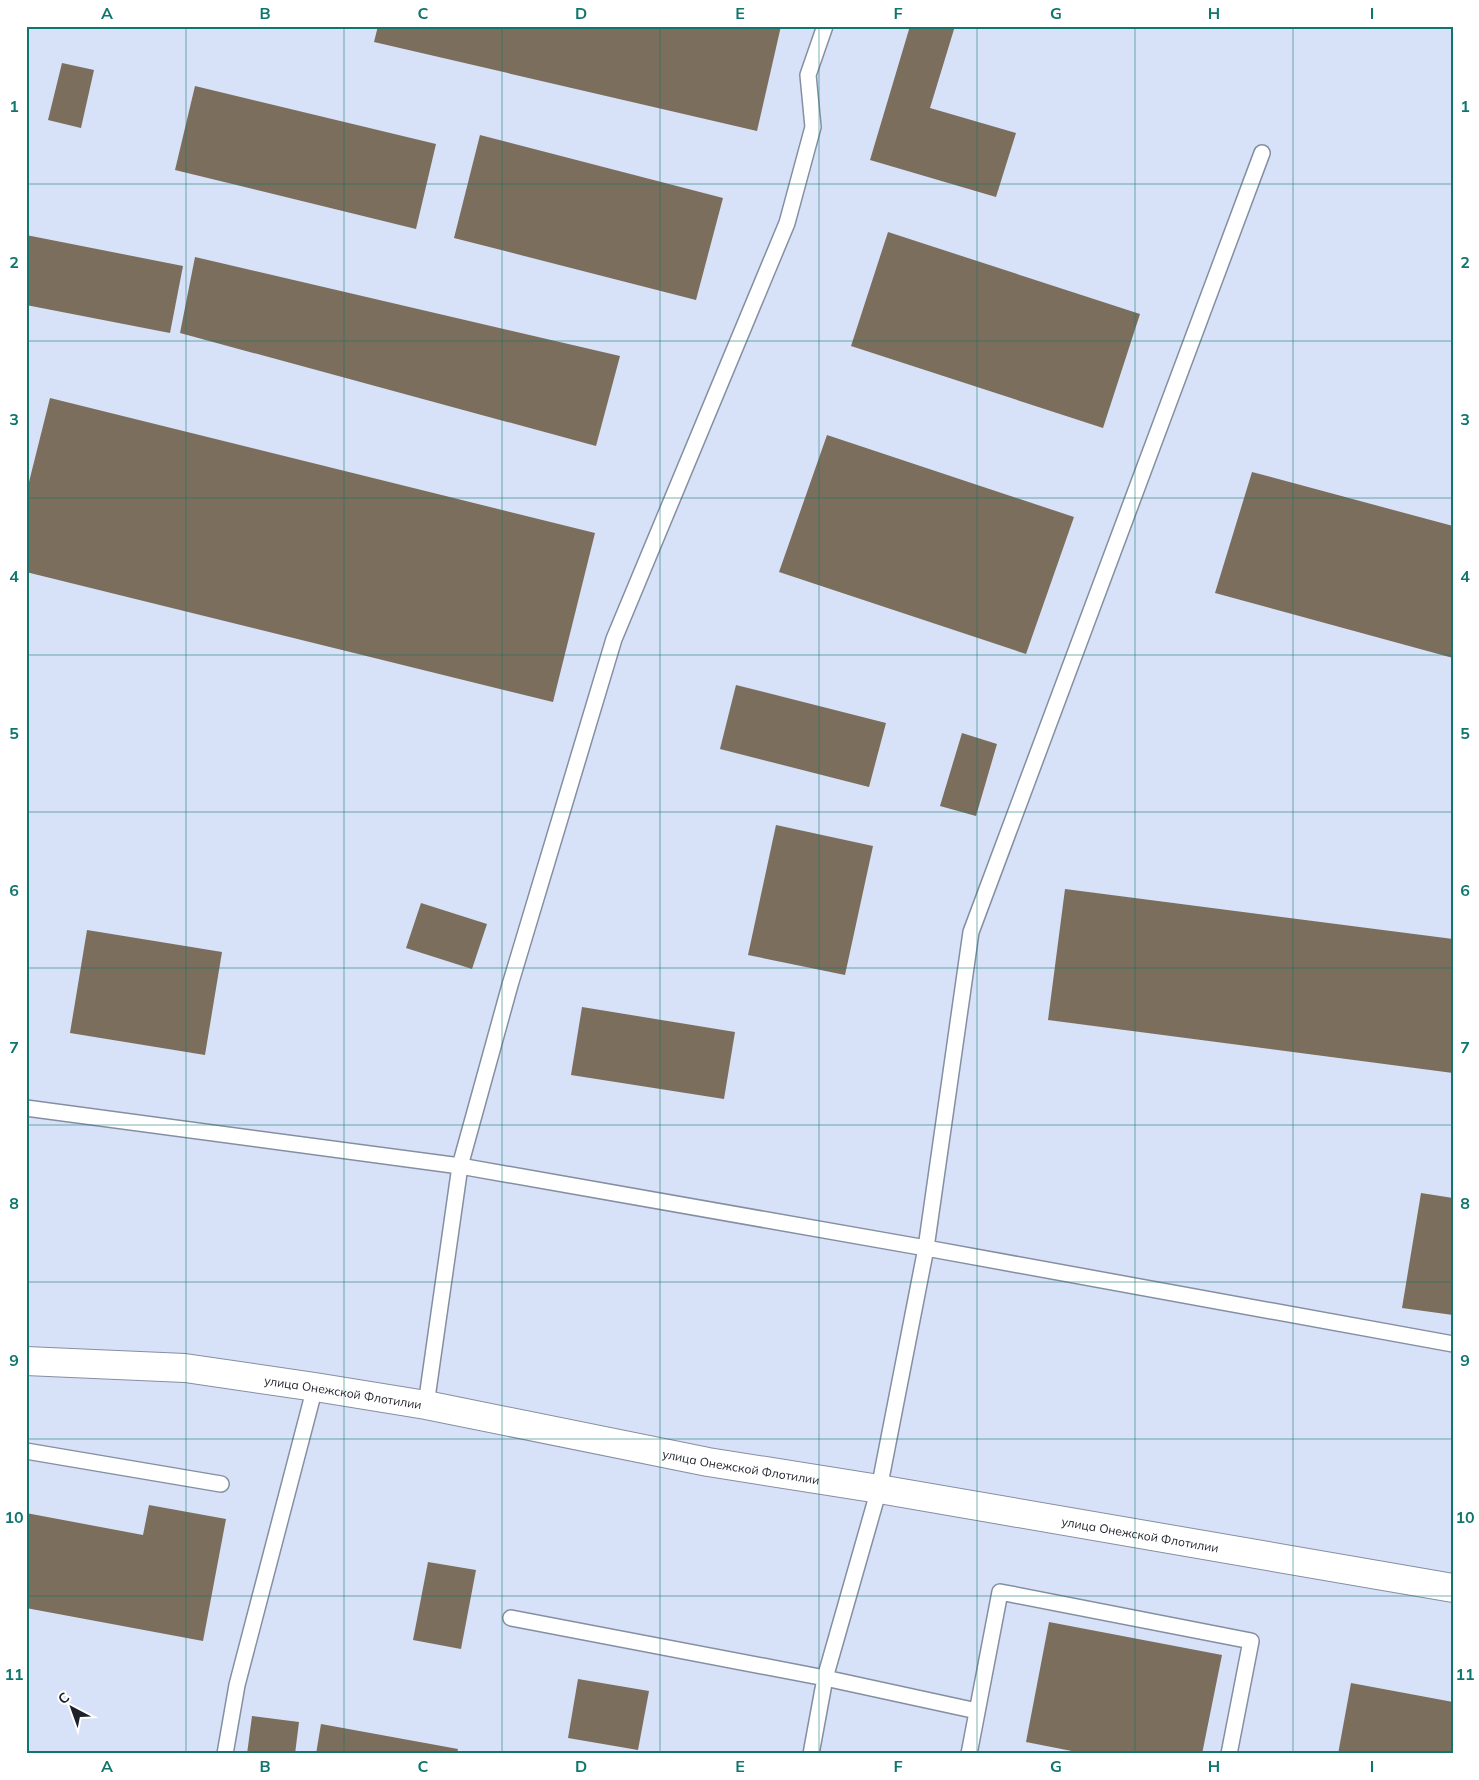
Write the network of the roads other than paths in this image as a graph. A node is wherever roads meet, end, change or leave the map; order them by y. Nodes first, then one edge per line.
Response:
1 (825, 26) edge
2 (1262, 153) dead end
3 (26, 1108) edge
4 (460, 1166) junction
5 (926, 1248) junction
6 (1453, 1344) edge
7 (26, 1361) edge
8 (315, 1386) junction
9 (426, 1405) junction
10 (26, 1451) edge
11 (221, 1484) dead end
12 (879, 1489) junction
13 (1453, 1588) edge
14 (511, 1618) dead end
15 (826, 1678) junction
16 (977, 1711) junction
17 (226, 1754) edge
18 (811, 1754) edge
19 (969, 1754) edge
20 (1229, 1754) edge

1 - 4 lane
2 - 5 lane
3 - 4 lane
4 - 5 lane
4 - 9 lane
5 - 6 lane
5 - 12 lane
7 - 8 main road, улица Онежской Флотилии
8 - 9 main road, улица Онежской Флотилии
8 - 17 lane
9 - 12 main road, улица Онежской Флотилии
10 - 11 lane
12 - 13 main road, улица Онежской Флотилии
12 - 15 lane
14 - 15 lane
15 - 16 lane
15 - 18 lane
16 - 19 lane
16 - 20 lane

